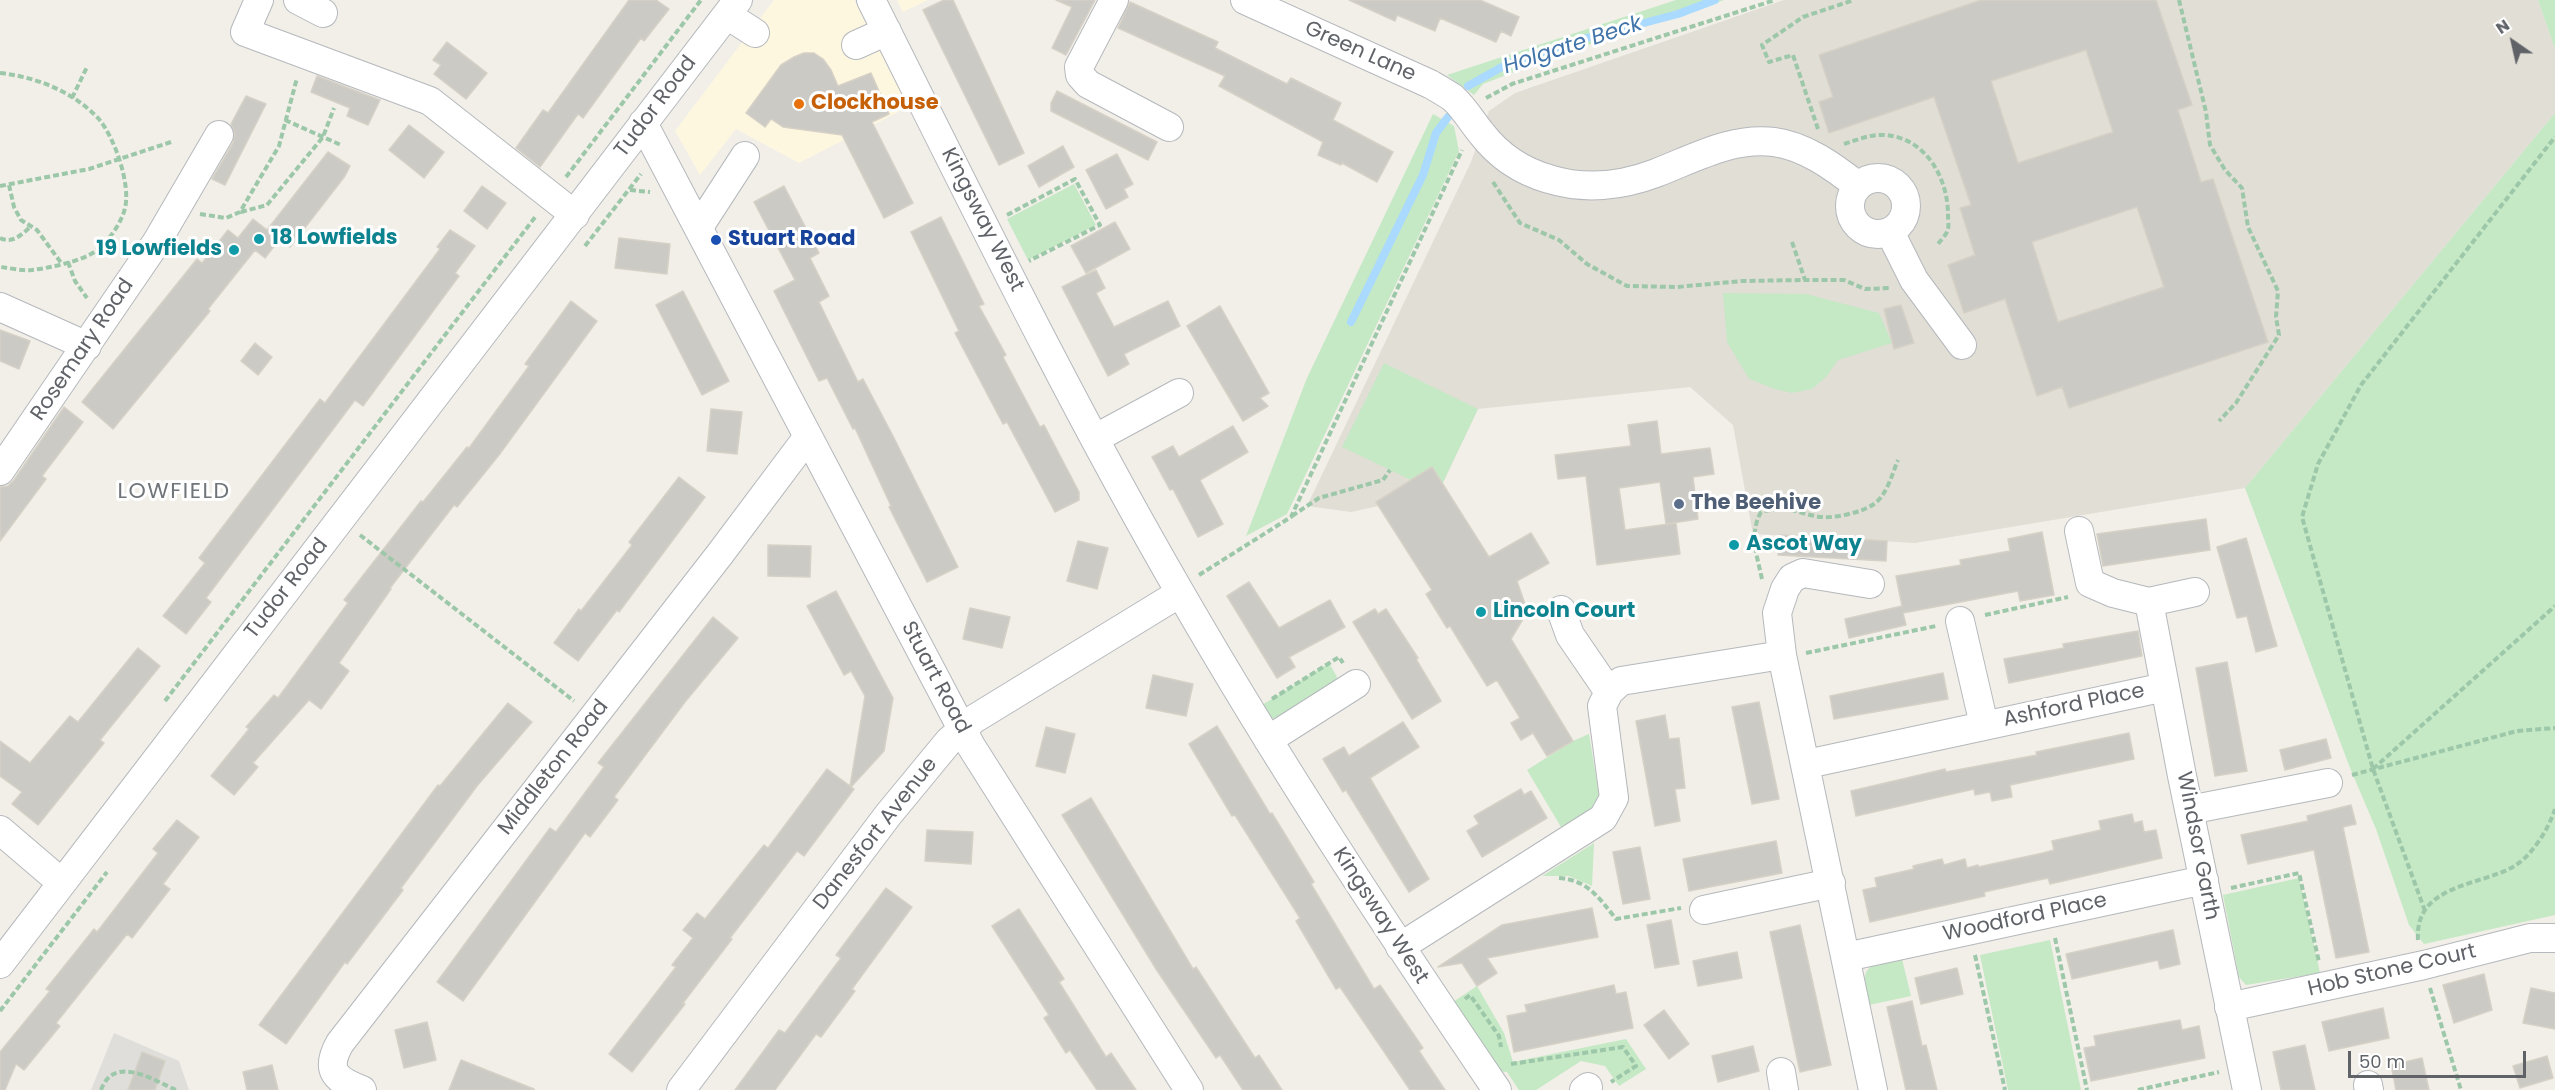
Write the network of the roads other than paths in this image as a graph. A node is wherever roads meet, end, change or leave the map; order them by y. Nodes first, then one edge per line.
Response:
1 (259, 0) edge
2 (871, 0) edge
3 (1114, 0) edge
4 (1245, 0) edge
5 (733, 7) edge
6 (887, 31) junction
7 (755, 33) dead end
8 (856, 45) dead end
9 (643, 123) junction
10 (1169, 127) dead end
11 (219, 135) dead end
12 (745, 156) dead end
13 (1858, 186) junction
14 (575, 215) junction
15 (699, 227) junction
16 (1890, 231) junction
17 (0, 307) edge
18 (94, 334) junction
19 (1962, 345) dead end
20 (1179, 393) dead end
21 (807, 438) junction
22 (1096, 438) junction
23 (0, 471) edge
24 (2079, 531) dead end
25 (1870, 584) dead end
26 (1179, 591) junction
27 (2195, 592) dead end
28 (2149, 602) junction
29 (1561, 610) dead end
30 (1960, 621) dead end
31 (1782, 655) junction
32 (1356, 684) road end
33 (2165, 687) junction
34 (1609, 692) junction
35 (1984, 725) junction
36 (963, 729) junction
37 (1268, 740) junction
38 (1807, 764) junction
39 (2328, 783) road end
40 (2189, 810) junction
41 (0, 830) edge
42 (62, 883) junction
43 (1831, 883) junction
44 (2205, 887) junction
45 (1704, 910) road end
46 (2555, 938) edge
47 (1400, 947) junction
48 (1846, 957) junction
49 (0, 964) edge
50 (2229, 1007) junction
51 (1500, 1078) edge
52 (2245, 1078) edge
53 (1866, 1089) edge
54 (362, 1090) edge
55 (681, 1090) edge
56 (1189, 1090) edge

1 - 14 street
2 - 6 street, Kingsway West
3 - 10 street
4 - 13 street, Green Lane
5 - 7 street
5 - 9 street, Tudor Road
6 - 8 street
6 - 22 street, Kingsway West
9 - 14 street, Tudor Road
9 - 15 street, Stuart Road
11 - 18 street, Rosemary Road
12 - 15 street
13 - 16 street
13 - 16 street
14 - 42 street, Tudor Road
15 - 21 street, Stuart Road
16 - 19 street
17 - 18 street
18 - 23 street, Rosemary Road
20 - 22 street
21 - 36 street, Stuart Road
21 - 54 street, Middleton Road
22 - 26 street, Kingsway West
24 - 28 street
25 - 31 street
26 - 36 street, Danesfort Avenue
26 - 37 street, Kingsway West
27 - 28 street
28 - 33 street, Windsor Garth
29 - 34 street
30 - 35 street, Ashford Place
31 - 34 street
31 - 38 street
32 - 37 street
33 - 35 street, Ashford Place
33 - 40 street, Windsor Garth
34 - 47 street
35 - 38 street, Ashford Place
36 - 55 street, Danesfort Avenue
36 - 56 street, Stuart Road
37 - 47 street, Kingsway West
38 - 43 street
39 - 40 street
40 - 44 street, Windsor Garth
41 - 42 street
42 - 49 street, Tudor Road
43 - 45 street
43 - 48 street
44 - 48 street, Woodford Place
44 - 50 street, Windsor Garth
46 - 50 street, Hob Stone Court
47 - 51 street, Kingsway West
48 - 53 street
50 - 52 street, Windsor Garth

